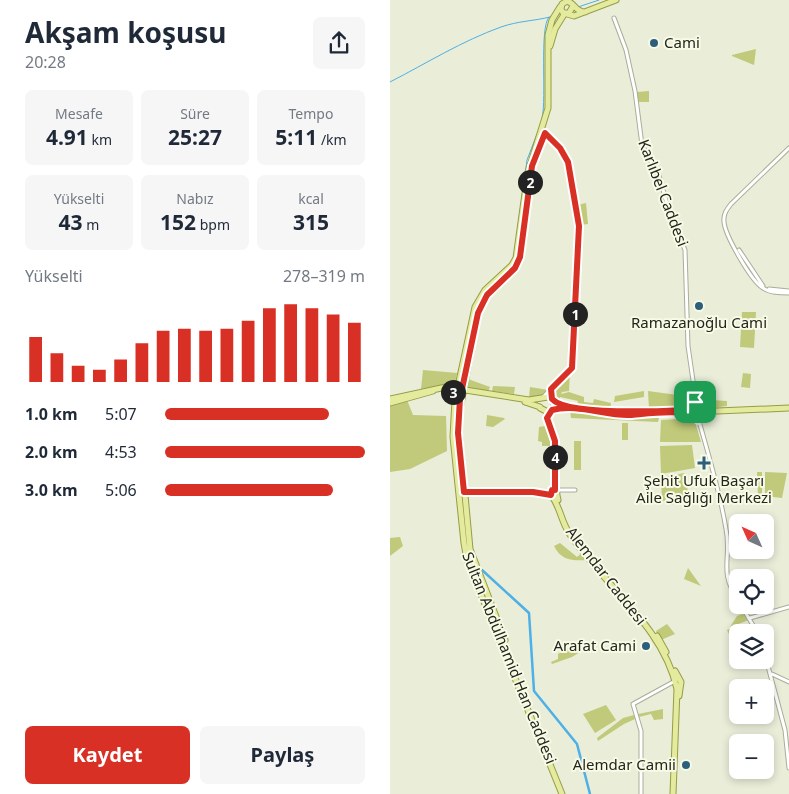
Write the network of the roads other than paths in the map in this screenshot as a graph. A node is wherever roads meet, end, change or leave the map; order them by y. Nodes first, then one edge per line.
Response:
1 (616, 0) edge
2 (562, 3) edge
3 (572, 3) edge
4 (585, 12) junction
5 (566, 13) junction
6 (555, 16) junction
7 (574, 16) junction
8 (614, 18) dead end
9 (558, 23) junction
10 (545, 133) junction
11 (789, 149) edge
12 (789, 292) edge
13 (462, 379) junction
14 (449, 388) junction
15 (551, 389) junction
16 (460, 390) junction
17 (472, 391) junction
18 (401, 398) junction
19 (542, 398) junction
20 (390, 399) edge
21 (457, 399) junction
22 (553, 400) junction
23 (390, 403) edge
24 (540, 407) junction
25 (789, 407) edge
26 (696, 408) junction
27 (687, 411) junction
28 (709, 411) junction
29 (548, 413) junction
30 (699, 420) junction
31 (573, 490) dead end
32 (463, 491) junction
33 (554, 492) junction
34 (729, 584) edge
35 (789, 607) edge
36 (747, 614) edge
37 (750, 618) junction
38 (753, 624) edge
39 (769, 669) edge
40 (771, 674) junction
41 (678, 682) junction
42 (789, 682) edge
43 (789, 768) edge
44 (564, 794) edge
45 (641, 794) edge
46 (674, 794) edge

1 - 4 main road
2 - 3 main road
2 - 5 main road
2 - 6 main road, Sultan Abdülhamid Han Caddesi
3 - 4 main road
3 - 5 main road, Sultan Abdülhamid Han Caddesi
4 - 7 main road
5 - 7 main road
5 - 9 main road, Sultan Abdülhamid Han Caddesi
6 - 9 main road
6 - 13 main road, Sultan Abdülhamid Han Caddesi
7 - 9 main road
8 - 26 street, Karlıbel Caddesi
9 - 10 main road, Sultan Abdülhamid Han Caddesi
10 - 13 main road, Sultan Abdülhamid Han Caddesi
10 - 15 street
11 - 12 street
13 - 14 main road
13 - 16 main road, Sultan Abdülhamid Han Caddesi
13 - 17 main road
14 - 16 main road
14 - 18 main road
14 - 21 main road
15 - 19 street
15 - 22 street
16 - 17 main road
16 - 21 main road, Sultan Abdülhamid Han Caddesi
17 - 19 main road
17 - 21 main road
17 - 24 main road
18 - 20 main road
18 - 23 main road
19 - 22 main road
19 - 24 main road
21 - 32 main road, Sultan Abdülhamid Han Caddesi
21 - 44 main road, Sultan Abdülhamid Han Caddesi
22 - 27 main road
22 - 29 main road
24 - 29 main road
25 - 26 main road
25 - 28 main road
26 - 27 main road
26 - 27 street
26 - 28 main road
26 - 30 street, Karlıbel Caddesi
27 - 29 main road
27 - 30 main road
28 - 30 main road
29 - 33 main road
30 - 34 street, Karlıbel Caddesi
31 - 33 street
32 - 33 main road
32 - 44 main road, Sultan Abdülhamid Han Caddesi
33 - 41 main road, Alemdar Caddesi
35 - 37 street
36 - 37 street
37 - 38 street
39 - 40 street
40 - 42 street
40 - 43 street
41 - 45 street
41 - 46 main road, Alemdar Caddesi

